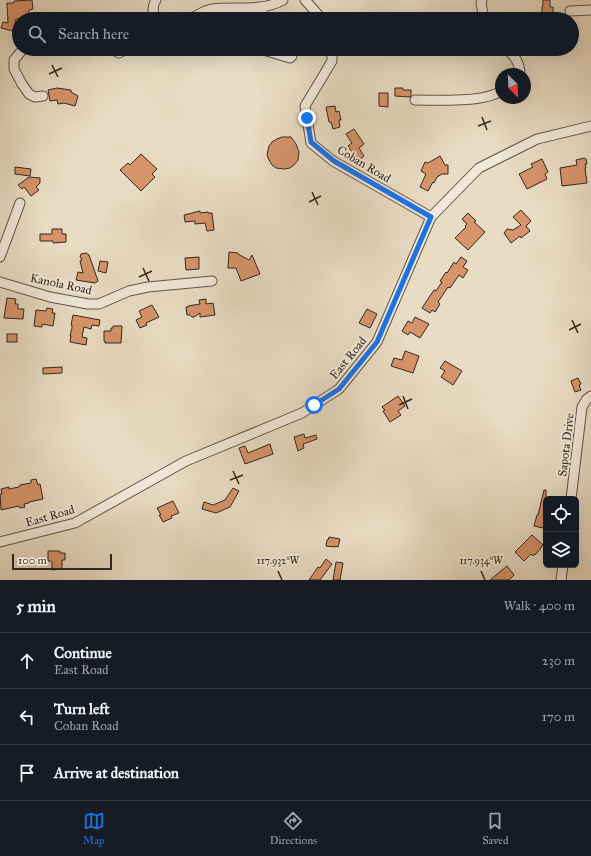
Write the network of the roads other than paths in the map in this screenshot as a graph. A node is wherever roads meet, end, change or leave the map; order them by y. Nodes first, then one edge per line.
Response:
1 (156, 0) edge
2 (283, 0) edge
3 (306, 0) edge
4 (482, 0) edge
5 (260, 7) junction
6 (591, 10) edge
7 (570, 11) dead end
8 (153, 12) edge
9 (203, 12) edge
10 (262, 12) edge
11 (316, 12) edge
12 (483, 12) edge
13 (17, 56) edge
14 (332, 56) edge
15 (513, 56) edge
16 (520, 68) edge
17 (495, 94) edge
18 (43, 96) dead end
19 (415, 100) dead end
20 (591, 126) edge
21 (20, 204) dead end
22 (431, 217) junction
23 (0, 257) edge
24 (212, 281) dead end
25 (0, 282) edge
26 (591, 396) edge
27 (571, 496) edge
28 (0, 542) edge
29 (563, 568) edge
30 (561, 580) edge

1 - 8 street
2 - 5 street
3 - 11 street
4 - 12 street
5 - 9 street
5 - 10 street
6 - 7 street
13 - 18 street
14 - 22 street, Coban Road
15 - 16 street
17 - 19 street
20 - 22 street, East Road
21 - 23 street
22 - 28 street, East Road
24 - 25 street, Kanola Road
26 - 27 street, Sapota Drive
29 - 30 street

